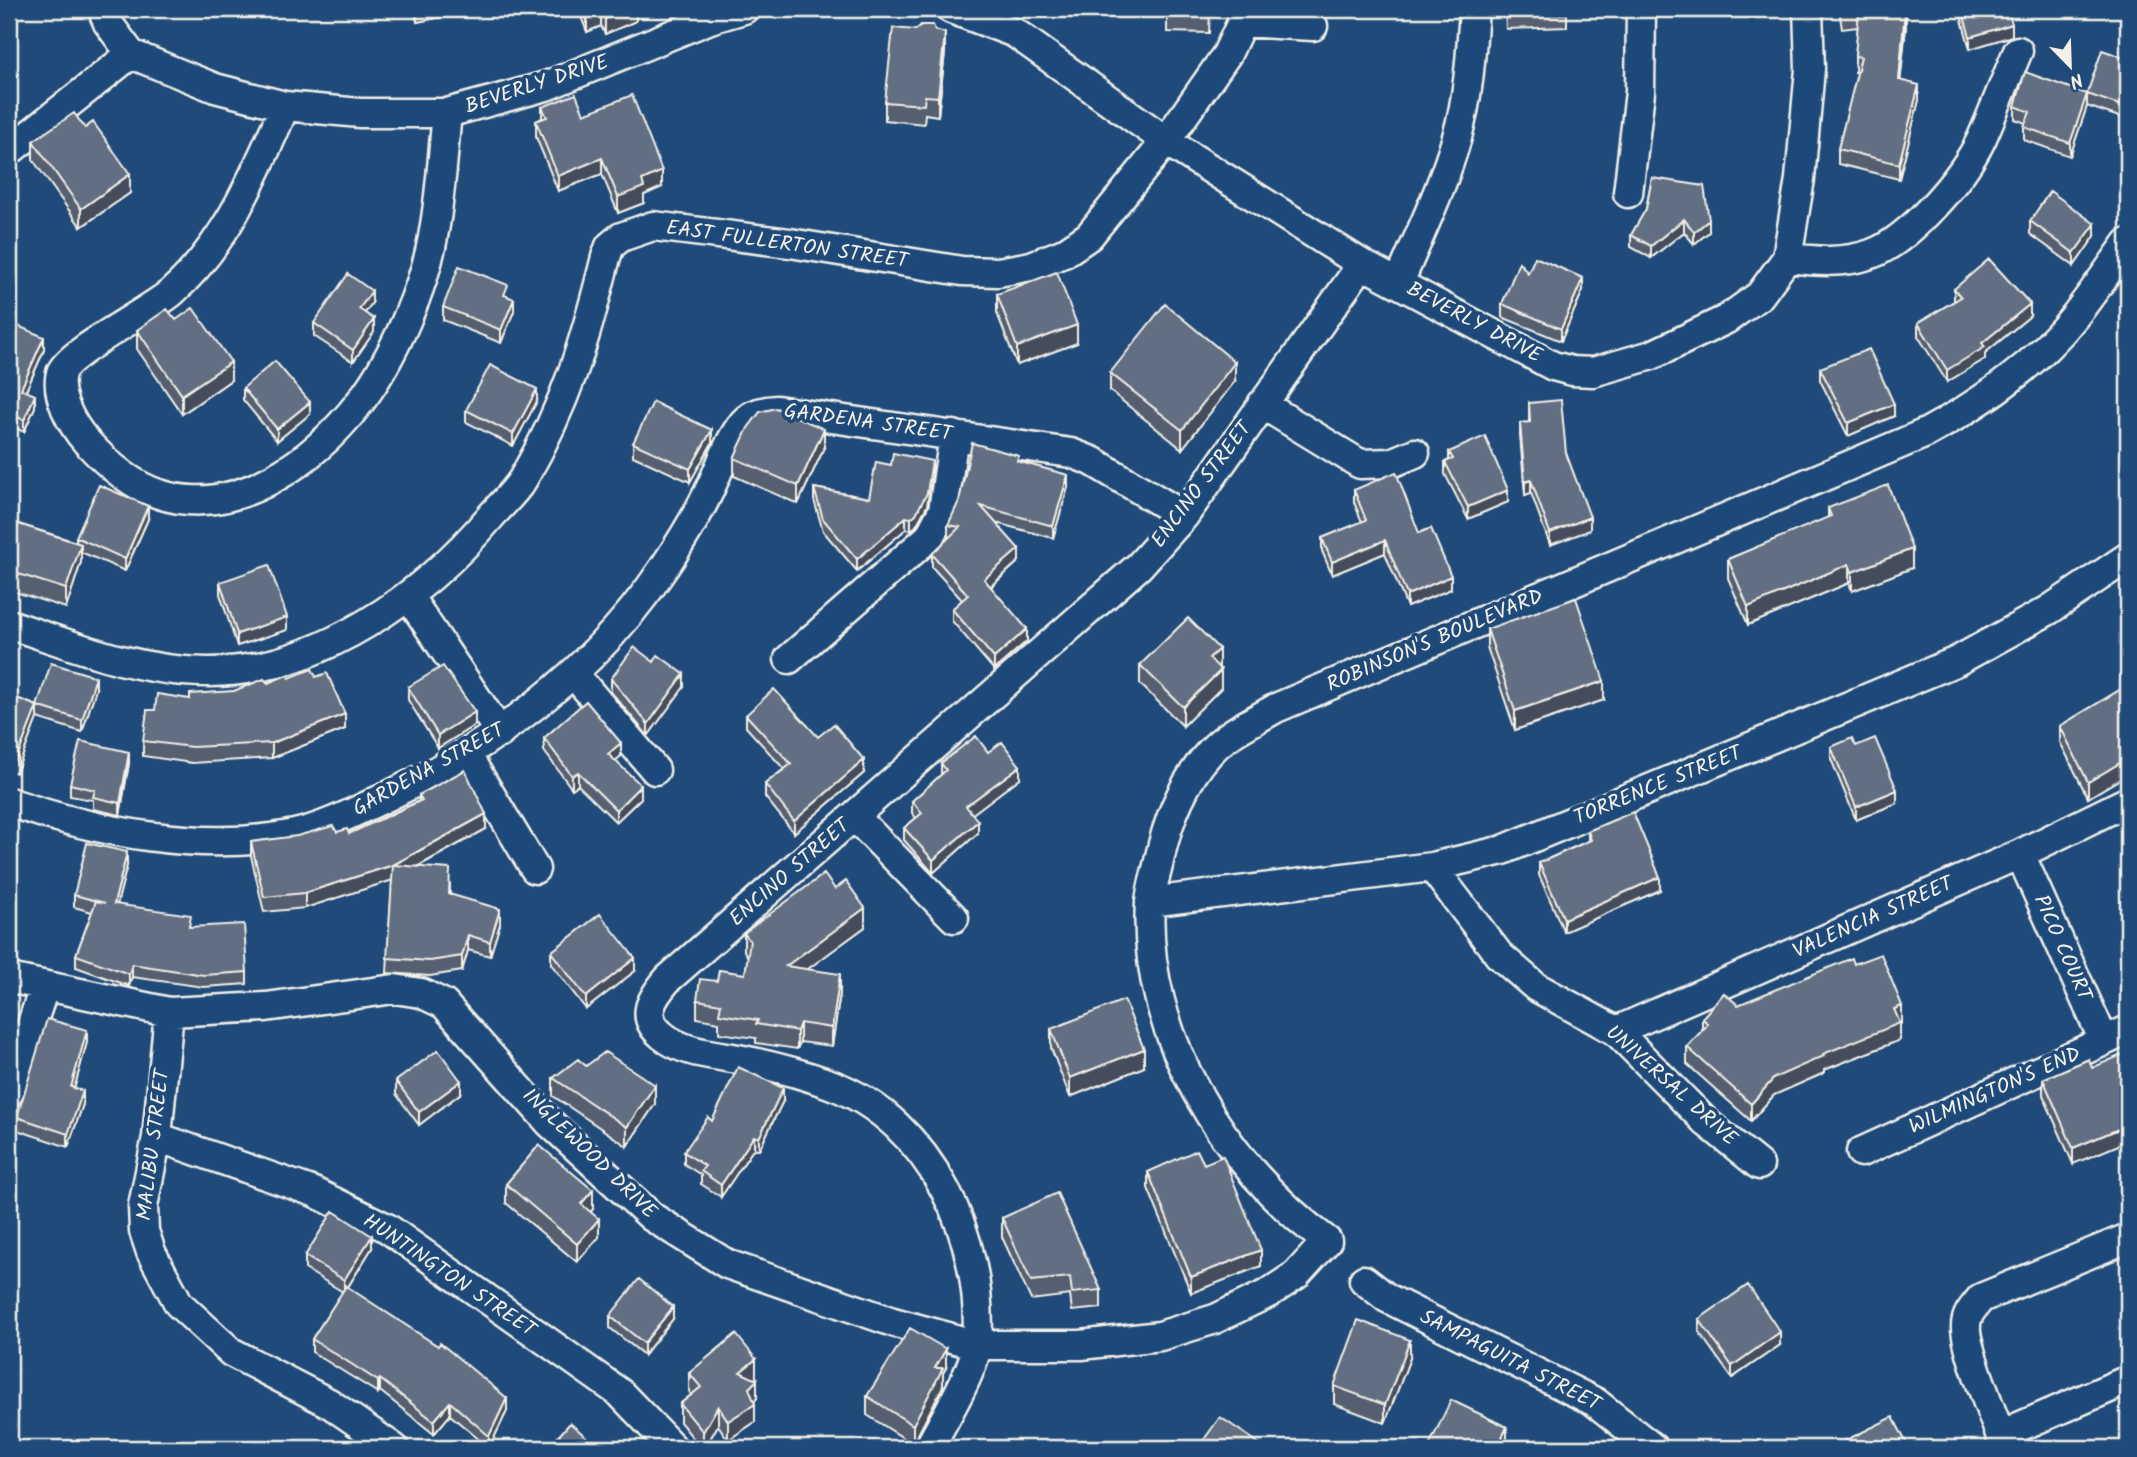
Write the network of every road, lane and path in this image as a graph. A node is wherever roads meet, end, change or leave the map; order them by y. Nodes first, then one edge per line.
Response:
1 (102, 9) edge
2 (744, 9) edge
3 (951, 9) edge
4 (1474, 9) edge
5 (1641, 9) edge
6 (1808, 9) edge
7 (1242, 15) edge
8 (1017, 21) edge
9 (1313, 26) dead end
10 (2018, 51) dead end
11 (131, 54) junction
12 (285, 106) junction
13 (447, 113) junction
14 (1166, 141) junction
15 (9, 151) edge
16 (1628, 193) dead end
17 (2128, 243) edge
18 (1787, 258) junction
19 (1362, 264) junction
20 (1399, 283) junction
21 (1262, 404) junction
22 (954, 435) junction
23 (1415, 453) dead end
24 (1184, 516) junction
25 (2128, 556) edge
26 (409, 597) junction
27 (9, 624) edge
28 (789, 659) dead end
29 (574, 674) junction
30 (500, 733) junction
31 (466, 754) junction
32 (656, 770) dead end
33 (2128, 801) edge
34 (9, 802) edge
35 (855, 817) junction
36 (2020, 854) junction
37 (1432, 867) junction
38 (535, 869) dead end
39 (1150, 902) junction
40 (954, 918) dead end
41 (9, 978) edge
42 (44, 988) junction
43 (169, 1012) junction
44 (1616, 1031) junction
45 (2116, 1035) edge
46 (9, 1092) edge
47 (157, 1137) junction
48 (1861, 1152) dead end
49 (1759, 1165) dead end
50 (2128, 1238) edge
51 (1327, 1241) joint
52 (1364, 1280) dead end
53 (977, 1345) junction
54 (2128, 1380) edge
55 (2003, 1442) edge
56 (394, 1448) edge
57 (673, 1448) edge
58 (929, 1448) edge
59 (1653, 1448) edge

1 - 11 street
2 - 13 street, BEVERLY DRIVE
3 - 8 street, BEVERLY DRIVE
4 - 20 street
5 - 16 street
6 - 18 street, BEVERLY DRIVE
7 - 9 street
7 - 14 street, EAST FULLERTON STREET
8 - 14 street, BEVERLY DRIVE
10 - 18 street
11 - 12 street, BEVERLY DRIVE
11 - 15 street
12 - 13 street, BEVERLY DRIVE
12 - 13 street
14 - 19 street, BEVERLY DRIVE
14 - 26 street, EAST FULLERTON STREET
17 - 39 street, ROBINSON'S BOULEVARD
18 - 20 street, BEVERLY DRIVE
19 - 20 street, BEVERLY DRIVE
19 - 21 street, ENCINO STREET
21 - 23 street
21 - 24 street, ENCINO STREET
22 - 24 street, GARDENA STREET
22 - 28 street
22 - 29 street, GARDENA STREET
24 - 35 street, ENCINO STREET
25 - 37 street, TORRENCE STREET
26 - 27 street, EAST FULLERTON STREET
26 - 30 street
29 - 30 street, GARDENA STREET
29 - 32 street
30 - 31 street, GARDENA STREET
31 - 34 street, GARDENA STREET
31 - 38 street
33 - 36 street, VALENCIA STREET
35 - 40 street
35 - 53 street, ENCINO STREET
36 - 44 street, VALENCIA STREET
36 - 45 street, PICO COURT
37 - 39 street, TORRENCE STREET
37 - 44 street, UNIVERSAL DRIVE
39 - 51 street, ROBINSON'S BOULEVARD
41 - 42 street, INGLEWOOD DRIVE
42 - 43 street, INGLEWOOD DRIVE
42 - 46 street
43 - 47 street, MALIBU STREET
43 - 53 street, INGLEWOOD DRIVE
44 - 49 street, UNIVERSAL DRIVE
45 - 48 street, WILMINGTON'S END
47 - 56 street, MALIBU STREET
47 - 57 street, HUNTINGTON STREET
50 - 55 street
51 - 53 street, INGLEWOOD DRIVE
52 - 59 street, SAMPAGUITA STREET
53 - 58 street, ENCINO STREET
54 - 55 street

